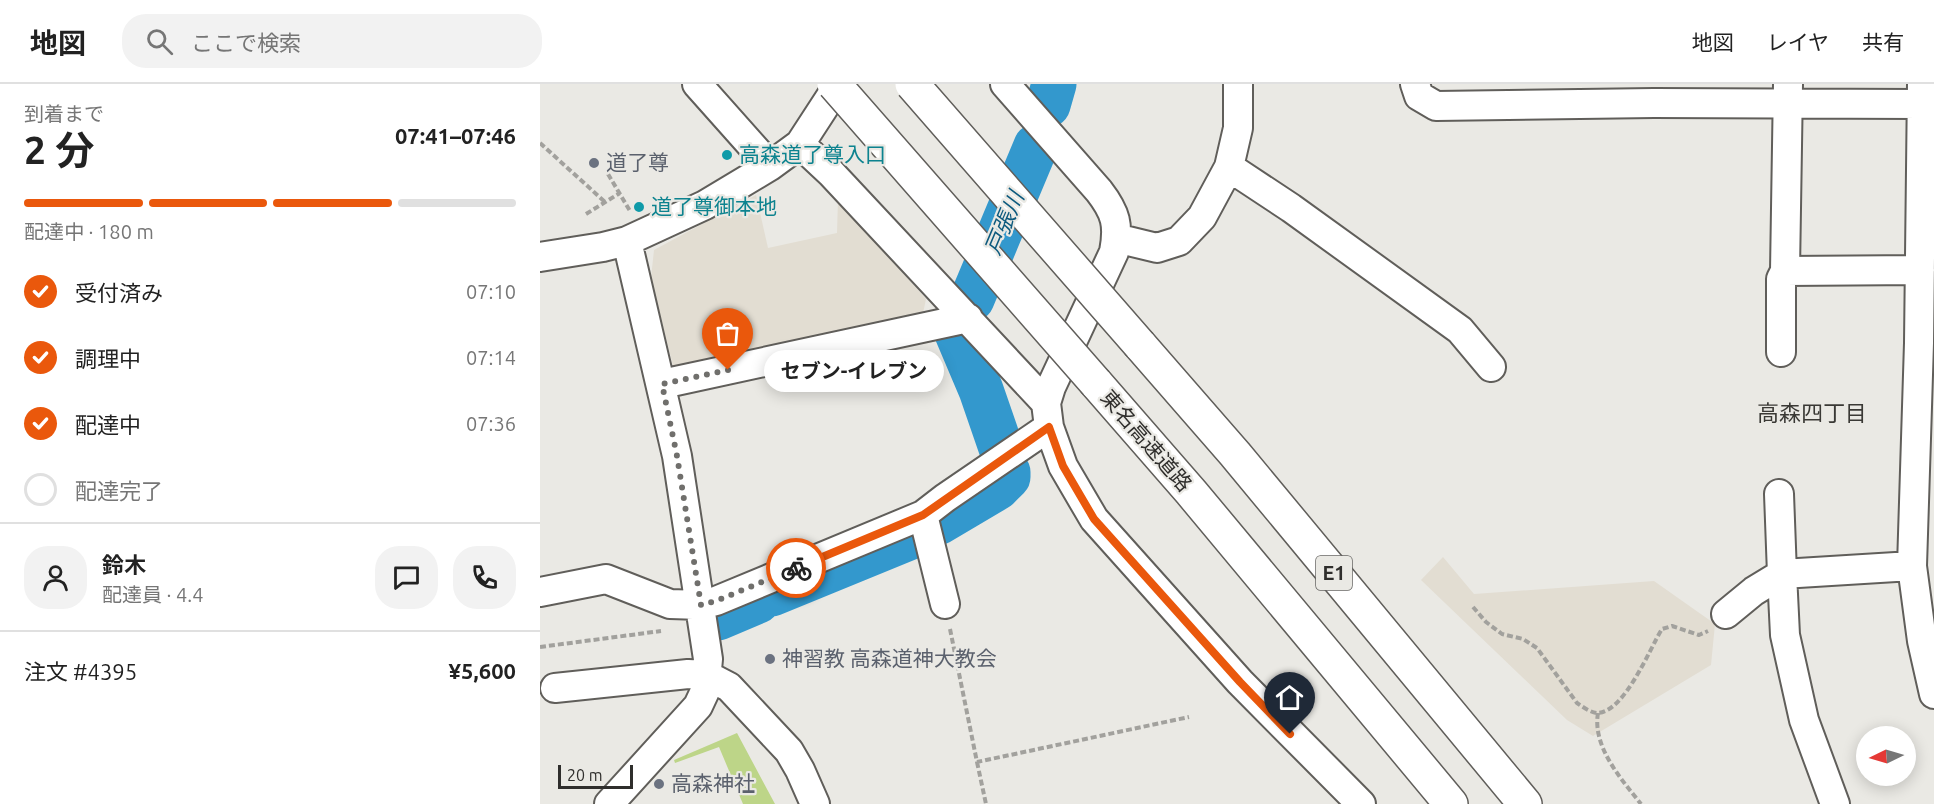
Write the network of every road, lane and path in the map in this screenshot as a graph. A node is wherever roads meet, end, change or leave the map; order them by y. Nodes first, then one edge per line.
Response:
1 (697, 84) edge
2 (834, 84) edge
3 (839, 84) edge
4 (912, 84) edge
5 (1005, 84) edge
6 (1238, 84) edge
7 (1415, 84) edge
8 (1525, 94) edge
9 (1654, 94) edge
10 (1788, 94) edge
11 (1922, 94) edge
12 (540, 143) edge
13 (800, 144) junction
14 (770, 166) junction
15 (1229, 167) junction
16 (608, 174) dead end
17 (620, 193) junction
18 (625, 199) dead end
19 (605, 202) junction
20 (586, 214) dead end
21 (1116, 238) junction
22 (627, 241) junction
23 (540, 257) edge
24 (1920, 270) junction
25 (1785, 271) junction
26 (968, 318) junction
27 (1926, 343) edge
28 (1781, 352) dead end
29 (1491, 367) dead end
30 (662, 384) junction
31 (1047, 415) junction
32 (1779, 494) dead end
33 (923, 515) junction
34 (1912, 566) junction
35 (1782, 574) junction
36 (540, 592) edge
37 (945, 604) joint
38 (1473, 607) dead end
39 (1726, 614) joint
40 (702, 615) junction
41 (540, 647) edge
42 (706, 675) junction
43 (555, 688) dead end
44 (1934, 694) edge
45 (1598, 713) junction
46 (1189, 717) dead end
47 (771, 732) junction
48 (977, 762) junction
49 (609, 804) edge
50 (793, 804) edge
51 (815, 804) edge
52 (986, 804) edge
53 (1361, 804) edge
54 (1451, 804) edge
55 (1525, 804) edge
56 (1641, 804) edge
57 (1835, 804) edge

1 - 14 street
2 - 54 highway, 東名高速道路, bridge
3 - 13 street
4 - 55 highway, E1, bridge
5 - 21 street
6 - 15 street
7 - 8 street
8 - 9 street
9 - 10 street
10 - 11 street
10 - 25 street
11 - 24 street
12 - 19 path
13 - 14 street
13 - 26 street
14 - 22 street
15 - 21 street
15 - 29 street
16 - 17 path
17 - 18 path
17 - 19 path
19 - 20 path
21 - 31 street
22 - 23 street
22 - 30 street
24 - 25 street
24 - 27 street
25 - 28 street
26 - 30 street
26 - 31 street
27 - 34 street
30 - 40 street
31 - 33 street
31 - 53 street
32 - 35 street
33 - 37 street
33 - 40 street
34 - 35 street
34 - 44 street
35 - 39 street
35 - 57 street
36 - 40 street
37 - 48 path
38 - 45 path
39 - 45 path
40 - 41 path
40 - 42 street
42 - 43 street
42 - 47 street
42 - 49 street
45 - 56 path
46 - 48 path
47 - 50 street
47 - 51 street
48 - 52 path

